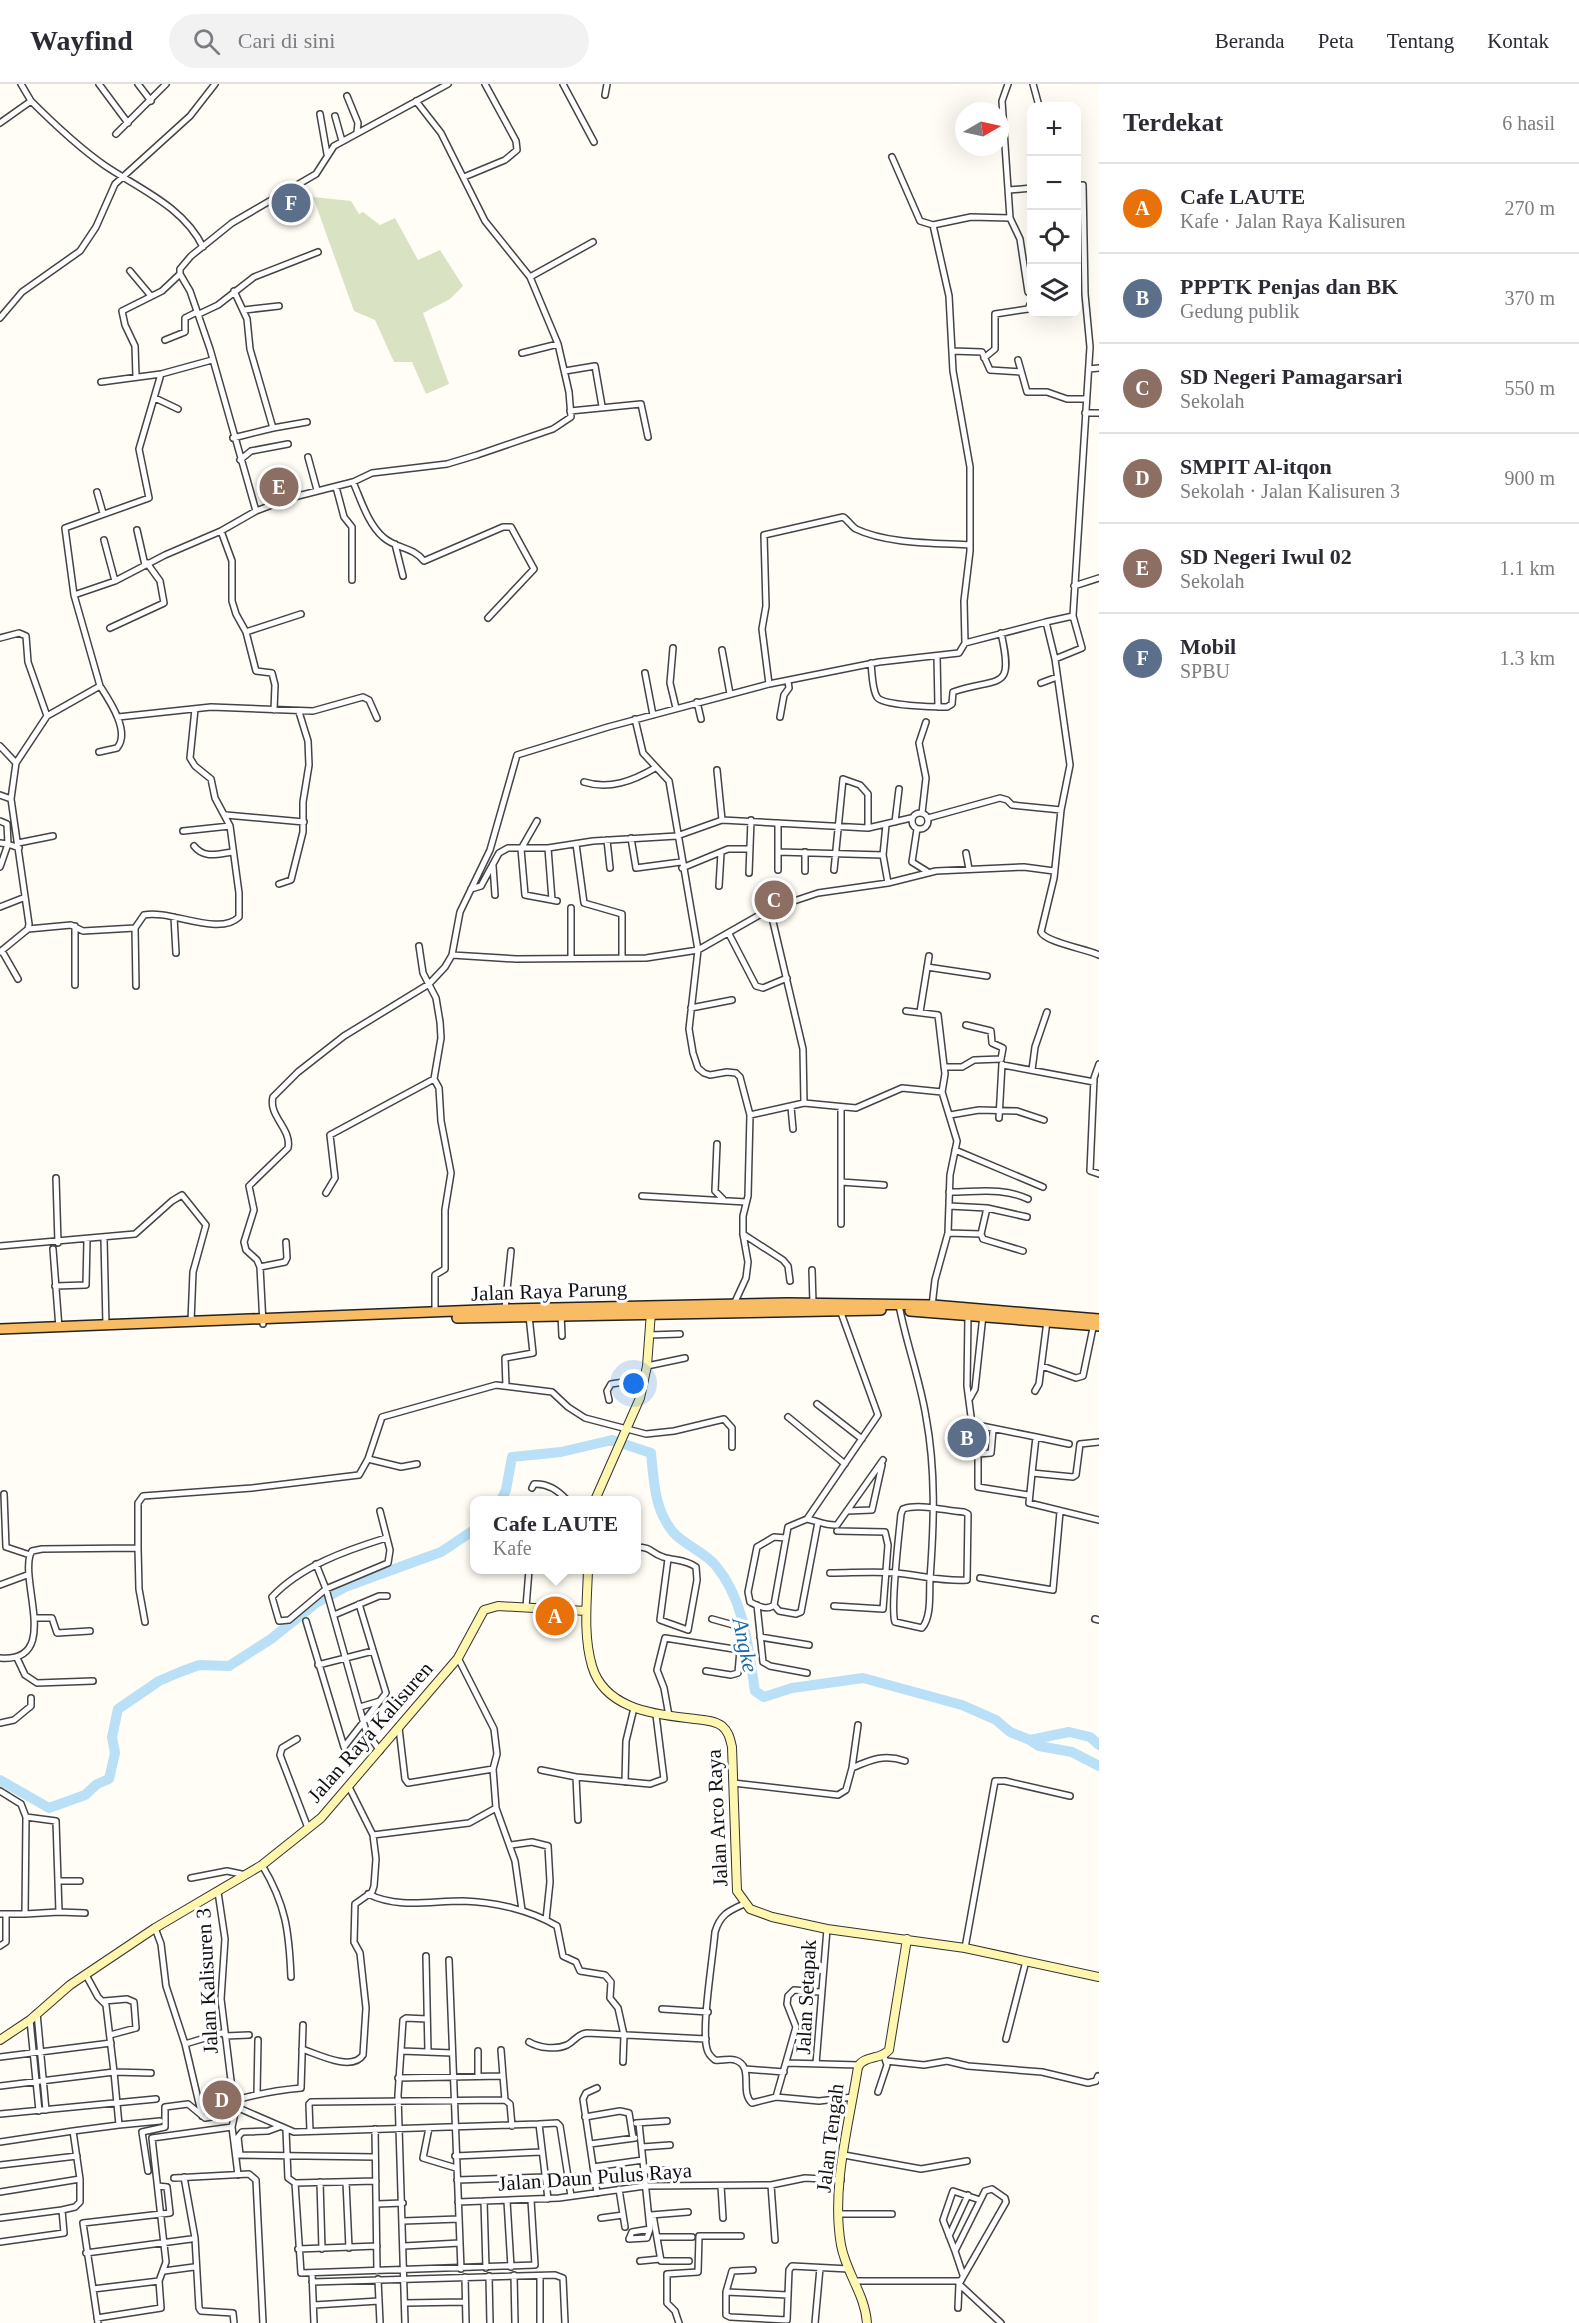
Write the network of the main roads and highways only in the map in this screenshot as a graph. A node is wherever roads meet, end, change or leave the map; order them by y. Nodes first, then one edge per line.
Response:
1 (788, 1306) junction
2 (899, 1307) junction
3 (651, 1312) junction
4 (983, 1313) junction
5 (263, 1321) junction
6 (1097, 1322) edge
7 (59, 1328) junction
8 (0, 1331) edge
9 (597, 1496) edge
10 (588, 1574) edge
11 (586, 1611) junction
12 (907, 1939) junction
13 (1099, 1977) edge
14 (0, 2040) edge
15 (867, 2323) edge

1 - 2 highway, Jalan Raya Parung
1 - 2 highway, Jalan Raya Parung
1 - 3 highway, Jalan Raya Parung
1 - 5 highway, Jalan Raya Parung
2 - 4 highway, Jalan Raya Parung
3 - 5 highway, Jalan Raya Parung
3 - 9 main road
4 - 6 highway, Jalan Raya Parung
4 - 6 highway, Jalan Raya Parung
5 - 7 highway, Jalan Raya Parung
5 - 7 highway, Jalan Raya Parung
7 - 8 highway, Jalan Raya Parung
10 - 11 main road, Jalan Arco Raya
11 - 12 main road, Jalan Arco Raya
11 - 14 main road, Jalan Raya Kalisuren
12 - 13 main road, Jalan Arco Raya
12 - 15 main road, Jalan Tengah

